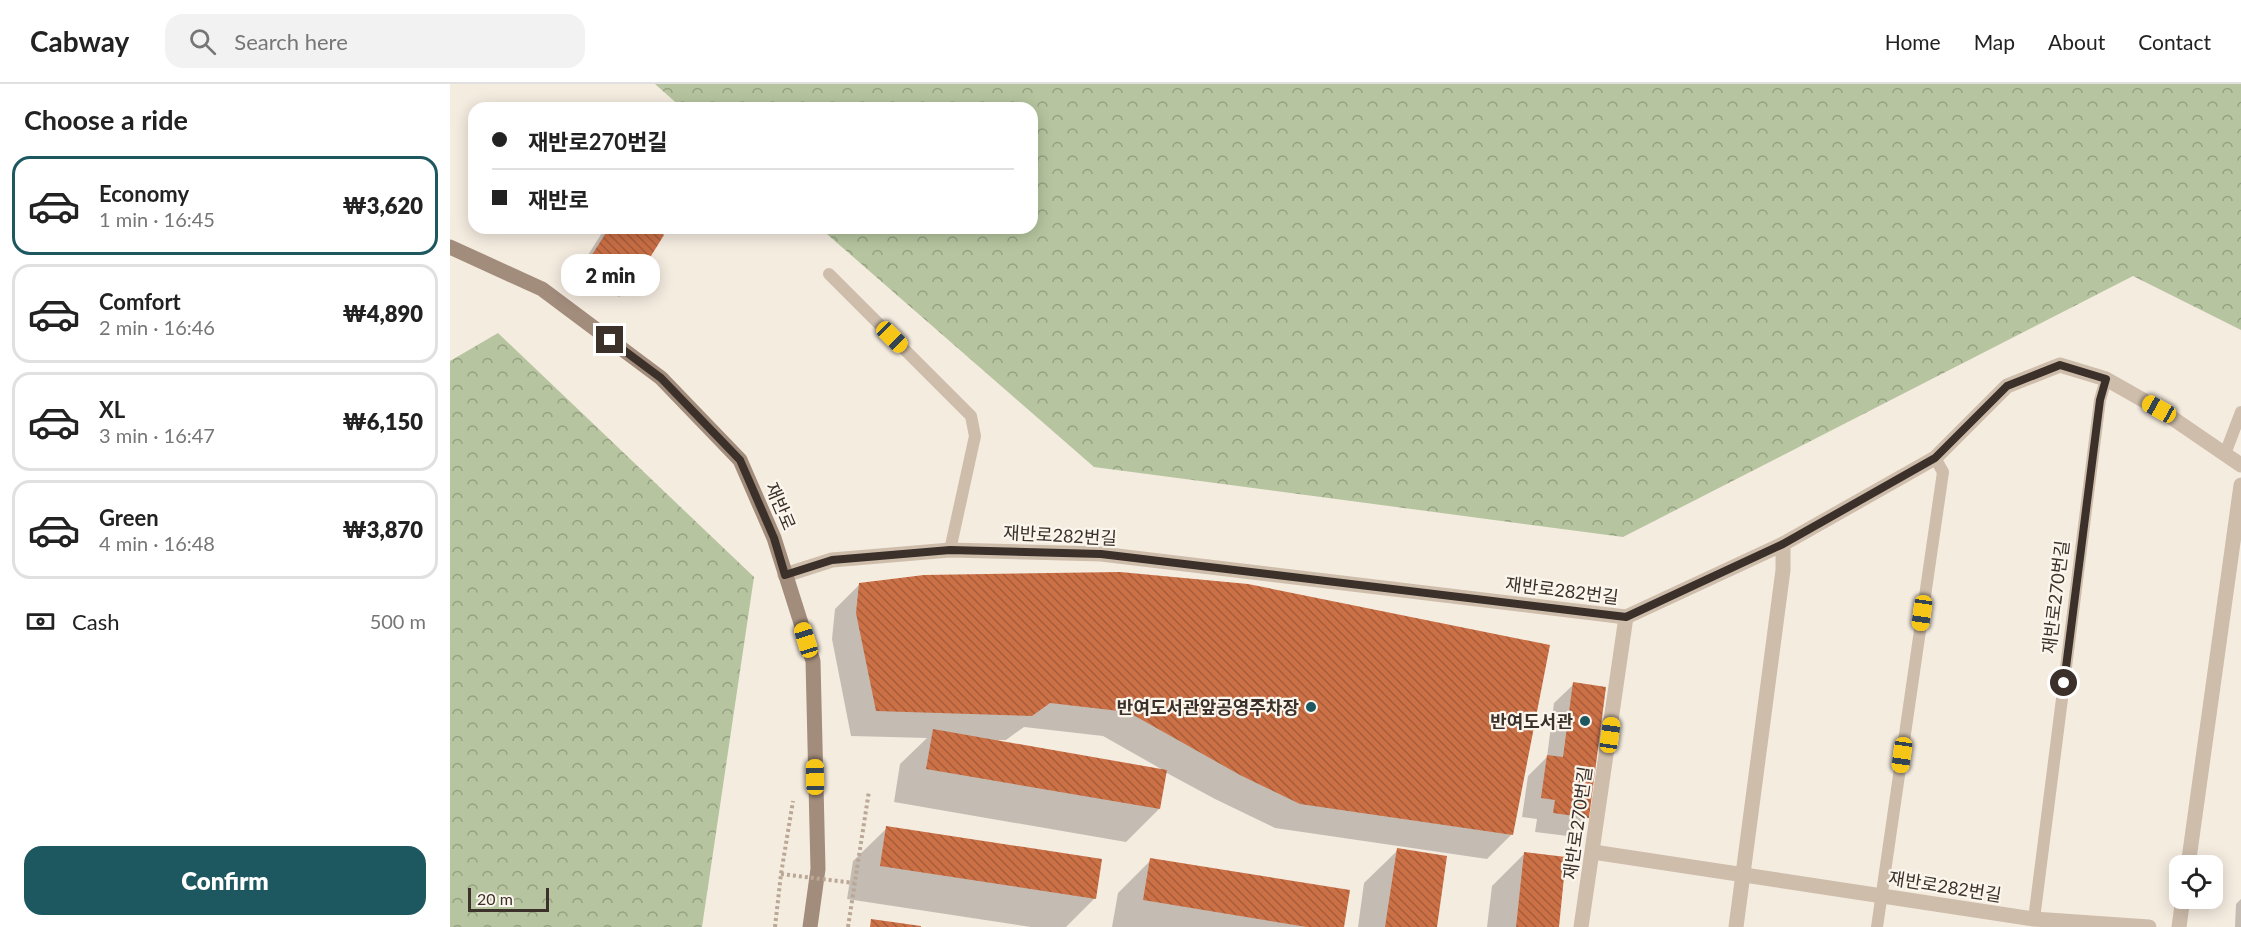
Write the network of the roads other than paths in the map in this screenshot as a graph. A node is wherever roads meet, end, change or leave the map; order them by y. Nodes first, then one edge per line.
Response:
1 (450, 247) edge
2 (829, 274) dead end
3 (2106, 379) junction
4 (2241, 412) edge
5 (2225, 454) junction
6 (1935, 458) junction
7 (2241, 465) edge
8 (2241, 485) edge
9 (1783, 544) junction
10 (950, 550) junction
11 (785, 575) junction
12 (1626, 617) junction
13 (1593, 852) junction
14 (2190, 855) edge
15 (1744, 875) junction
16 (1882, 896) junction
17 (2181, 909) edge
18 (2033, 923) edge
19 (810, 927) edge
20 (1581, 927) edge
21 (1736, 927) edge
22 (1877, 927) edge
23 (2149, 927) edge
24 (2179, 927) edge

1 - 11 main road, 재반로
2 - 10 lane
3 - 5 street, 재반로282번길
3 - 6 street, 재반로282번길
3 - 18 lane, 재반로270번길
4 - 5 lane
5 - 7 street, 재반로282번길
6 - 9 street, 재반로282번길
6 - 16 lane
8 - 14 street
9 - 12 street, 재반로282번길
9 - 15 street
10 - 11 street, 재반로282번길
10 - 12 street, 재반로282번길
11 - 19 main road, 재반로
12 - 13 street, 재반로270번길
13 - 15 street, 재반로282번길
13 - 20 street, 재반로270번길
15 - 16 street, 재반로282번길
15 - 21 street
16 - 18 street, 재반로282번길
16 - 22 lane
17 - 24 street
18 - 23 street, 재반로282번길

